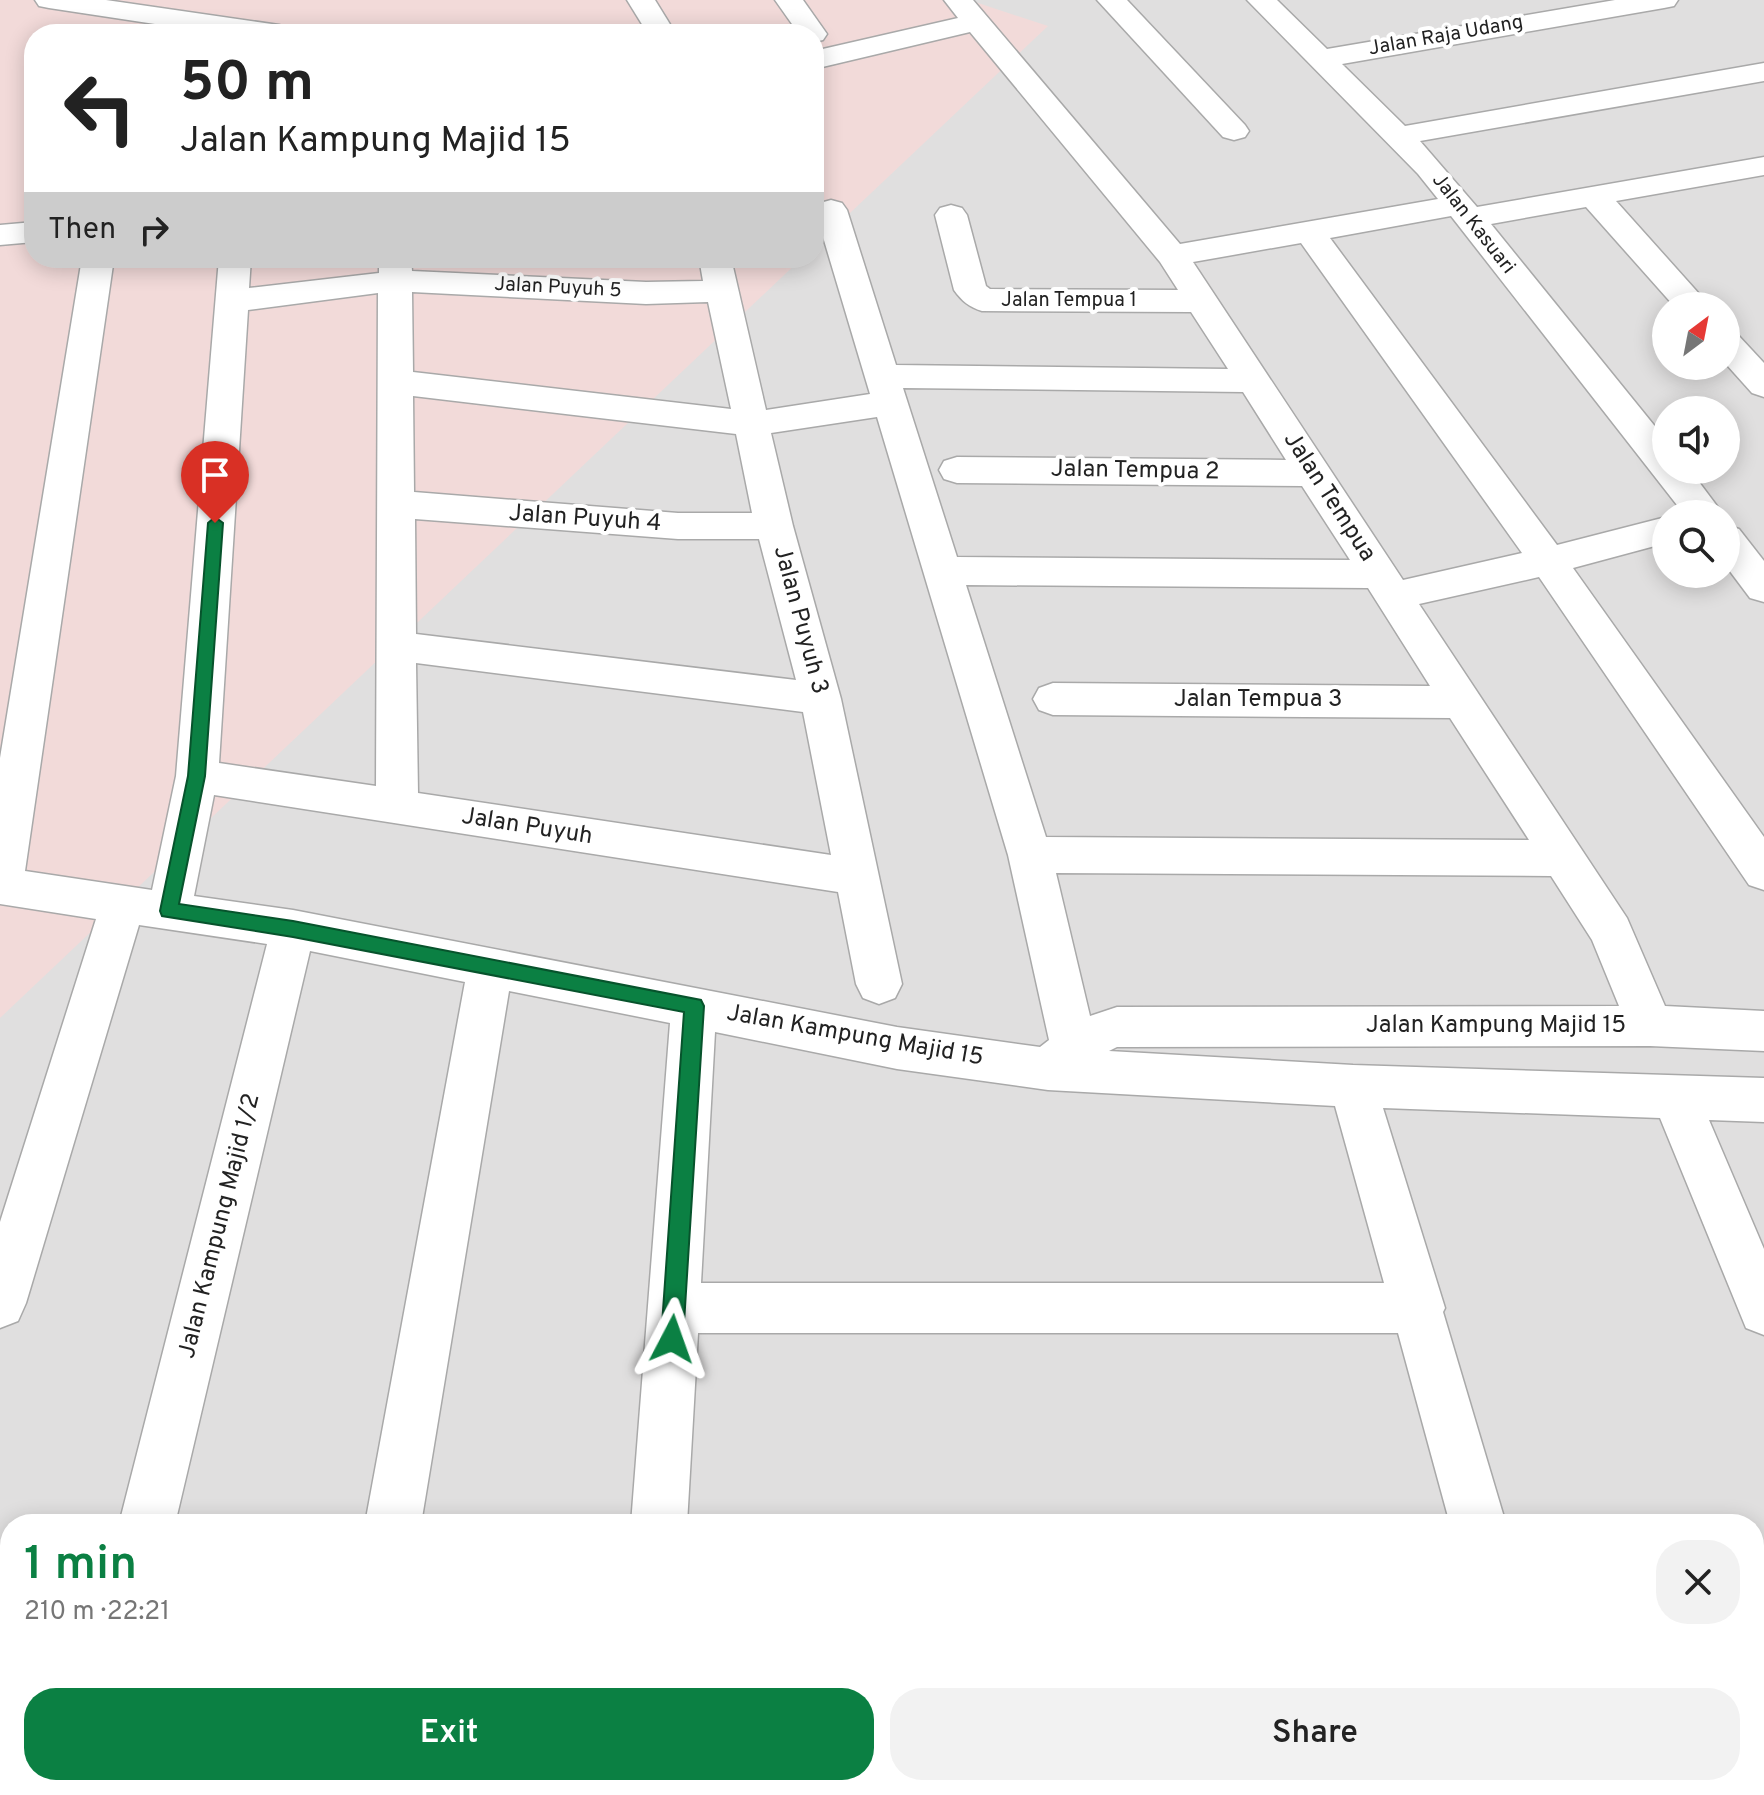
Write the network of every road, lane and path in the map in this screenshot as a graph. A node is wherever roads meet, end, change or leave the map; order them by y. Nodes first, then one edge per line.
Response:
1 (49, 0) edge
2 (641, 0) edge
3 (789, 0) edge
4 (1111, 0) edge
5 (1261, 0) edge
6 (1664, 0) edge
7 (1551, 8) edge
8 (967, 11) edge
9 (201, 24) edge
10 (656, 24) edge
11 (804, 24) edge
12 (824, 44) edge
13 (1322, 59) junction
14 (1764, 72) edge
15 (1234, 131) dead end
16 (1398, 136) junction
17 (1749, 168) edge
18 (1594, 196) junction
19 (1764, 201) edge
20 (831, 210) dead end
21 (1462, 211) junction
22 (951, 215) dead end
23 (1309, 231) junction
24 (24, 233) edge
25 (0, 235) edge
26 (1172, 256) junction
27 (96, 268) edge
28 (234, 268) edge
29 (395, 269) edge
30 (717, 275) edge
31 (1680, 292) edge
32 (232, 301) junction
33 (1201, 301) junction
34 (1740, 358) edge
35 (1254, 381) junction
36 (395, 382) junction
37 (1764, 385) edge
38 (887, 390) junction
39 (753, 424) junction
40 (1652, 448) edge
41 (957, 470) dead end
42 (1313, 473) junction
43 (1684, 484) edge
44 (1700, 500) edge
45 (396, 504) junction
46 (774, 526) junction
47 (1652, 534) edge
48 (1740, 547) edge
49 (1548, 561) junction
50 (945, 571) junction
51 (1386, 585) junction
52 (1764, 588) edge
53 (396, 646) junction
54 (821, 699) junction
55 (1053, 699) dead end
56 (1463, 702) junction
57 (197, 776) junction
58 (397, 807) junction
59 (1030, 855) junction
60 (1564, 858) junction
61 (1764, 872) edge
62 (857, 877) junction
63 (1, 886) edge
64 (123, 904) junction
65 (169, 911) junction
66 (293, 929) junction
67 (490, 967) junction
68 (879, 984) dead end
69 (694, 1006) junction
70 (1650, 1026) junction
71 (1764, 1031) edge
72 (1061, 1058) junction
73 (1353, 1086) junction
74 (1676, 1098) junction
75 (1764, 1100) edge
76 (0, 1303) edge
77 (674, 1308) junction
78 (1419, 1308) junction
79 (1764, 1310) edge
80 (149, 1514) edge
81 (395, 1514) edge
82 (660, 1514) edge
83 (1475, 1514) edge

1 - 9 street
2 - 10 street
3 - 11 street
4 - 15 street
5 - 13 street, Jalan Kasuari
6 - 7 street, Jalan Raja Udang
7 - 13 street, Jalan Raja Udang
8 - 12 street
8 - 26 street, Jalan Tempua
13 - 16 street, Jalan Kasuari
14 - 16 street
16 - 21 street, Jalan Kasuari
17 - 18 street
17 - 19 street
18 - 21 street
18 - 31 street
20 - 38 street
21 - 23 street
21 - 40 street, Jalan Kasuari
22 - 33 street, Jalan Tempua 1
23 - 26 street
23 - 49 street
24 - 25 street
26 - 33 street, Jalan Tempua
27 - 63 street
28 - 32 street
29 - 30 street, Jalan Puyuh 5
29 - 32 street, Jalan Puyuh 5
29 - 36 street
30 - 39 street, Jalan Puyuh 3
32 - 57 street
33 - 35 street, Jalan Tempua
34 - 37 street
35 - 38 street
35 - 42 street, Jalan Tempua
36 - 39 street
36 - 45 street
38 - 39 street
38 - 50 street
39 - 46 street, Jalan Puyuh 3
41 - 42 street, Jalan Tempua 2
42 - 51 street, Jalan Tempua
43 - 44 street
45 - 46 street, Jalan Puyuh 4
45 - 53 street
46 - 54 street, Jalan Puyuh 3
47 - 49 street
48 - 52 street
49 - 51 street
49 - 61 street
50 - 51 street
50 - 59 street
51 - 56 street, Jalan Tempua
53 - 54 street
53 - 58 street
54 - 62 street, Jalan Puyuh 3
55 - 56 street, Jalan Tempua 3
56 - 60 street, Jalan Tempua
57 - 58 street, Jalan Puyuh
57 - 65 street
58 - 62 street, Jalan Puyuh
59 - 60 street
59 - 72 street
60 - 70 street, Jalan Tempua
62 - 68 street, Jalan Puyuh 3
63 - 64 street, Jalan Kampung Majid 15
64 - 65 street, Jalan Kampung Majid 15
64 - 76 street
65 - 66 street, Jalan Kampung Majid 15
66 - 67 street, Jalan Kampung Majid 15
66 - 80 street, Jalan Kampung Majid 1/2
67 - 69 street, Jalan Kampung Majid 15
67 - 81 street
69 - 72 street, Jalan Kampung Majid 15
69 - 77 street
70 - 71 street, Jalan Kampung Majid 15
70 - 72 street, Jalan Kampung Majid 15
72 - 73 street, Jalan Kampung Majid 15
73 - 74 street, Jalan Kampung Majid 15
73 - 78 street
74 - 75 street, Jalan Kampung Majid 15
74 - 79 street
77 - 78 street
77 - 82 street
78 - 83 street

